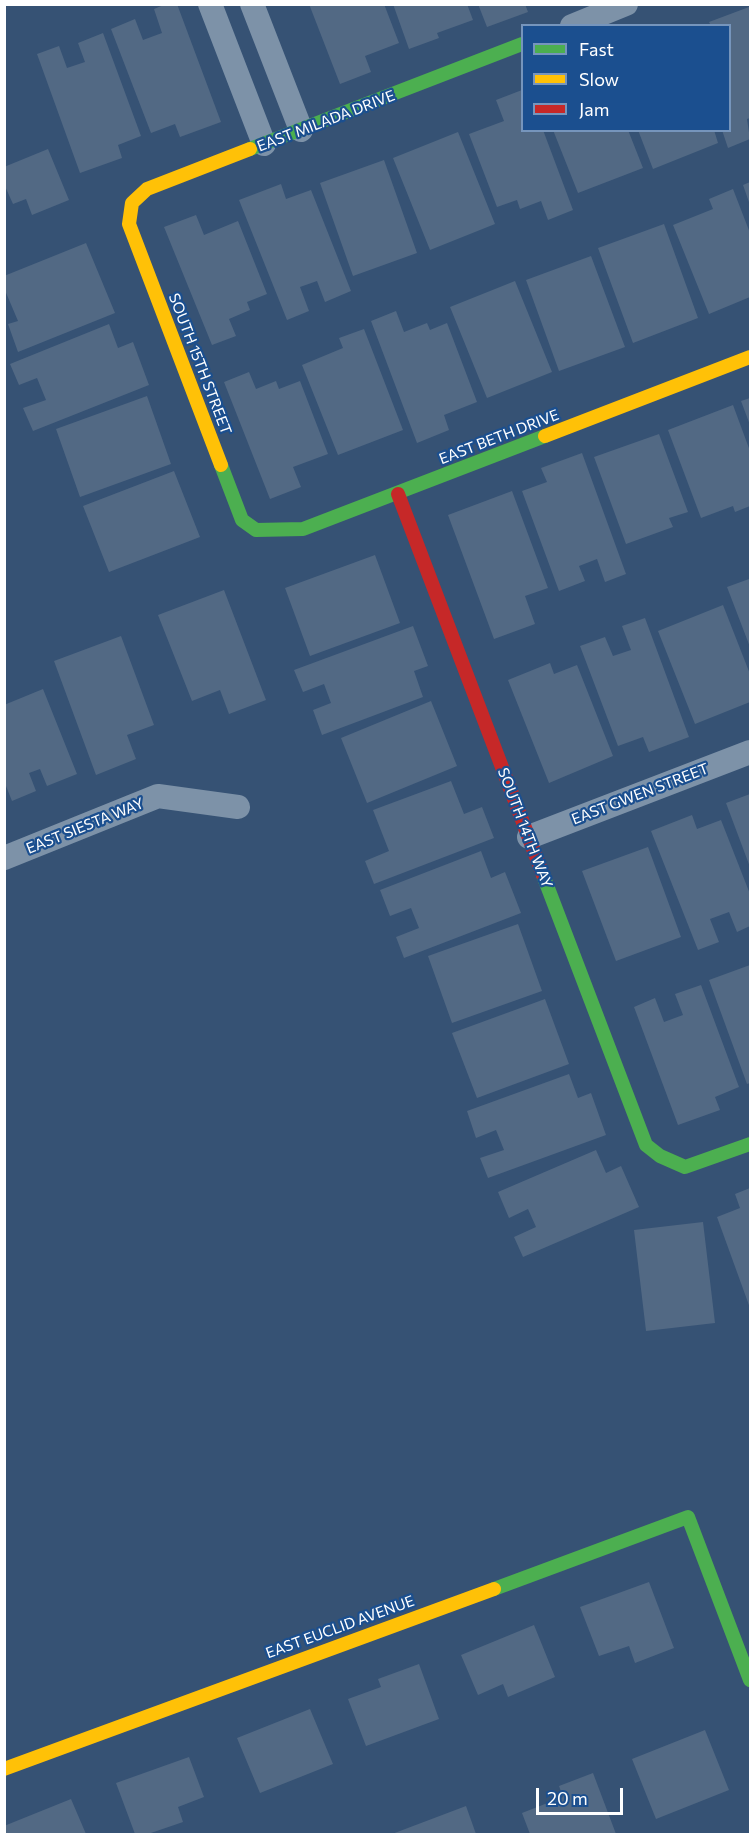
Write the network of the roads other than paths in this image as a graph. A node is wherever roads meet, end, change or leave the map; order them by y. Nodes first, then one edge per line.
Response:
1 (210, 4) edge
2 (252, 4) edge
3 (626, 4) edge
4 (577, 24) edge
5 (521, 45) edge
6 (301, 130) junction
7 (264, 144) junction
8 (132, 202) joint
9 (750, 357) edge
10 (398, 494) junction
11 (256, 530) joint
12 (750, 752) edge
13 (238, 807) dead end
14 (529, 837) junction
15 (4, 858) edge
16 (750, 1144) edge
17 (750, 1680) edge
18 (4, 1769) edge

1 - 7 street
2 - 6 street
3 - 4 street
5 - 6 street, EAST MILADA DRIVE
6 - 7 street, EAST MILADA DRIVE
7 - 8 street, EAST MILADA DRIVE
8 - 11 street, SOUTH 15TH STREET
9 - 10 street, EAST BETH DRIVE
10 - 11 street, EAST BETH DRIVE
10 - 14 street, SOUTH 14TH WAY
12 - 14 street, EAST GWEN STREET
13 - 15 street, EAST SIESTA WAY
14 - 16 street, SOUTH 14TH WAY
17 - 18 street, EAST EUCLID AVENUE

